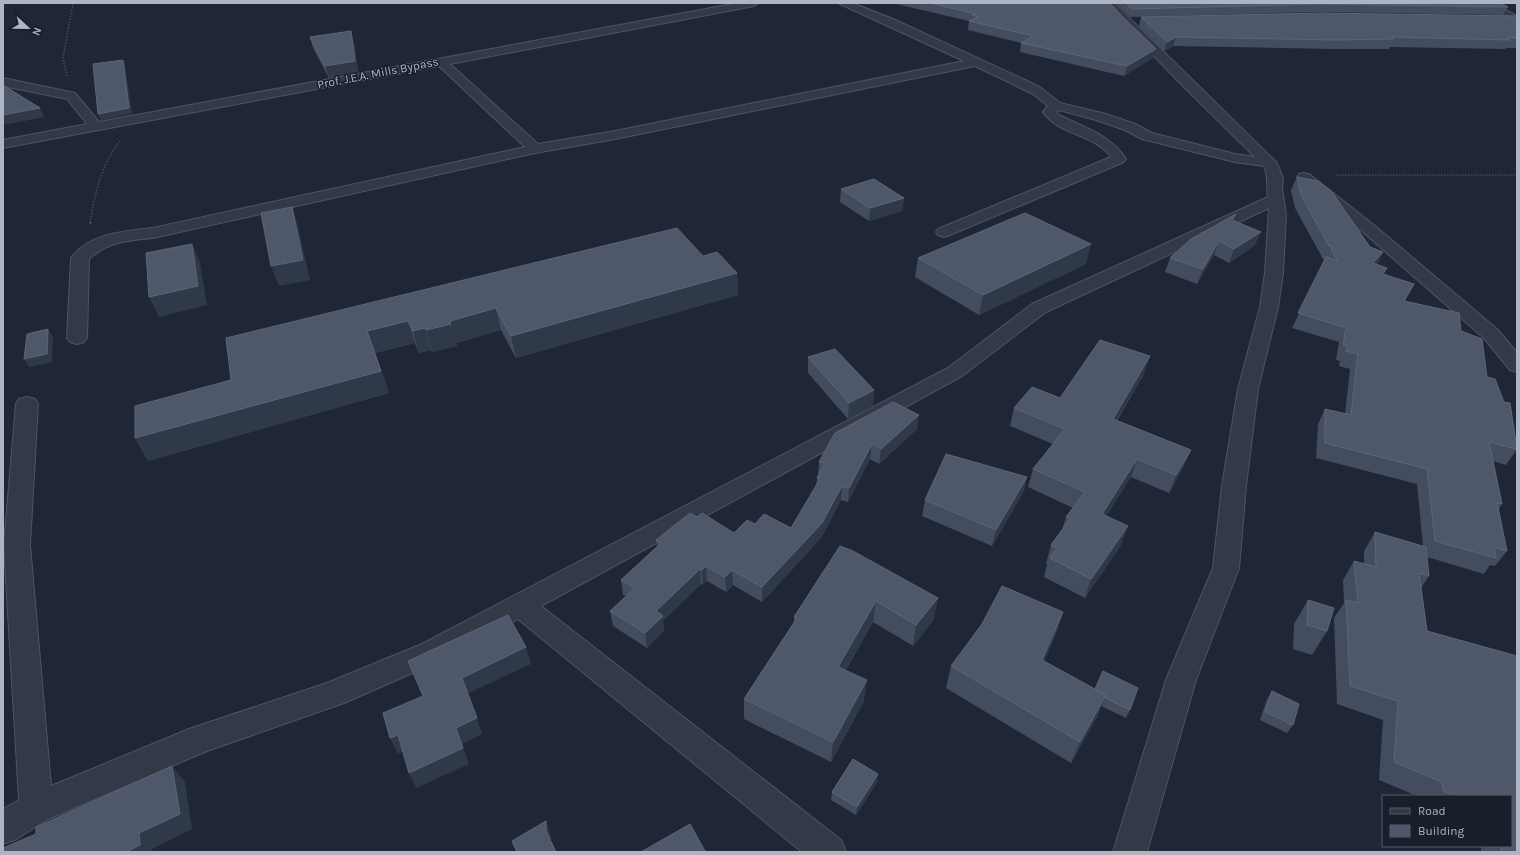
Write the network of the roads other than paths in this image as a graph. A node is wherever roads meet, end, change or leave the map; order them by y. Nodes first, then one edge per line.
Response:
1 (754, 3) edge
2 (843, 3) edge
3 (1108, 3) edge
4 (1483, 3) edge
5 (1493, 20) edge
6 (1517, 20) edge
7 (440, 61) junction
8 (975, 62) junction
9 (3, 82) edge
10 (1056, 106) junction
11 (95, 126) junction
12 (3, 144) edge
13 (535, 149) junction
14 (1270, 163) junction
15 (1304, 176) road end
16 (1276, 199) junction
17 (944, 232) dead end
18 (77, 338) dead end
19 (1517, 366) edge
20 (27, 404) dead end
21 (520, 605) junction
22 (36, 808) junction
23 (3, 828) edge
24 (829, 852) edge
25 (1130, 852) edge

1 - 7 street, Prof. J.E.A. Mills Bypass
2 - 8 street
3 - 14 street
4 - 6 street
5 - 6 street
7 - 11 street, Prof. J.E.A. Mills Bypass
7 - 13 street
8 - 10 street
8 - 13 street
9 - 11 street
10 - 14 street
10 - 17 street
11 - 12 street, Prof. J.E.A. Mills Bypass
13 - 18 street
14 - 16 street
15 - 19 street
16 - 21 street
16 - 25 street
20 - 22 street
21 - 22 street
21 - 24 street
22 - 23 street

